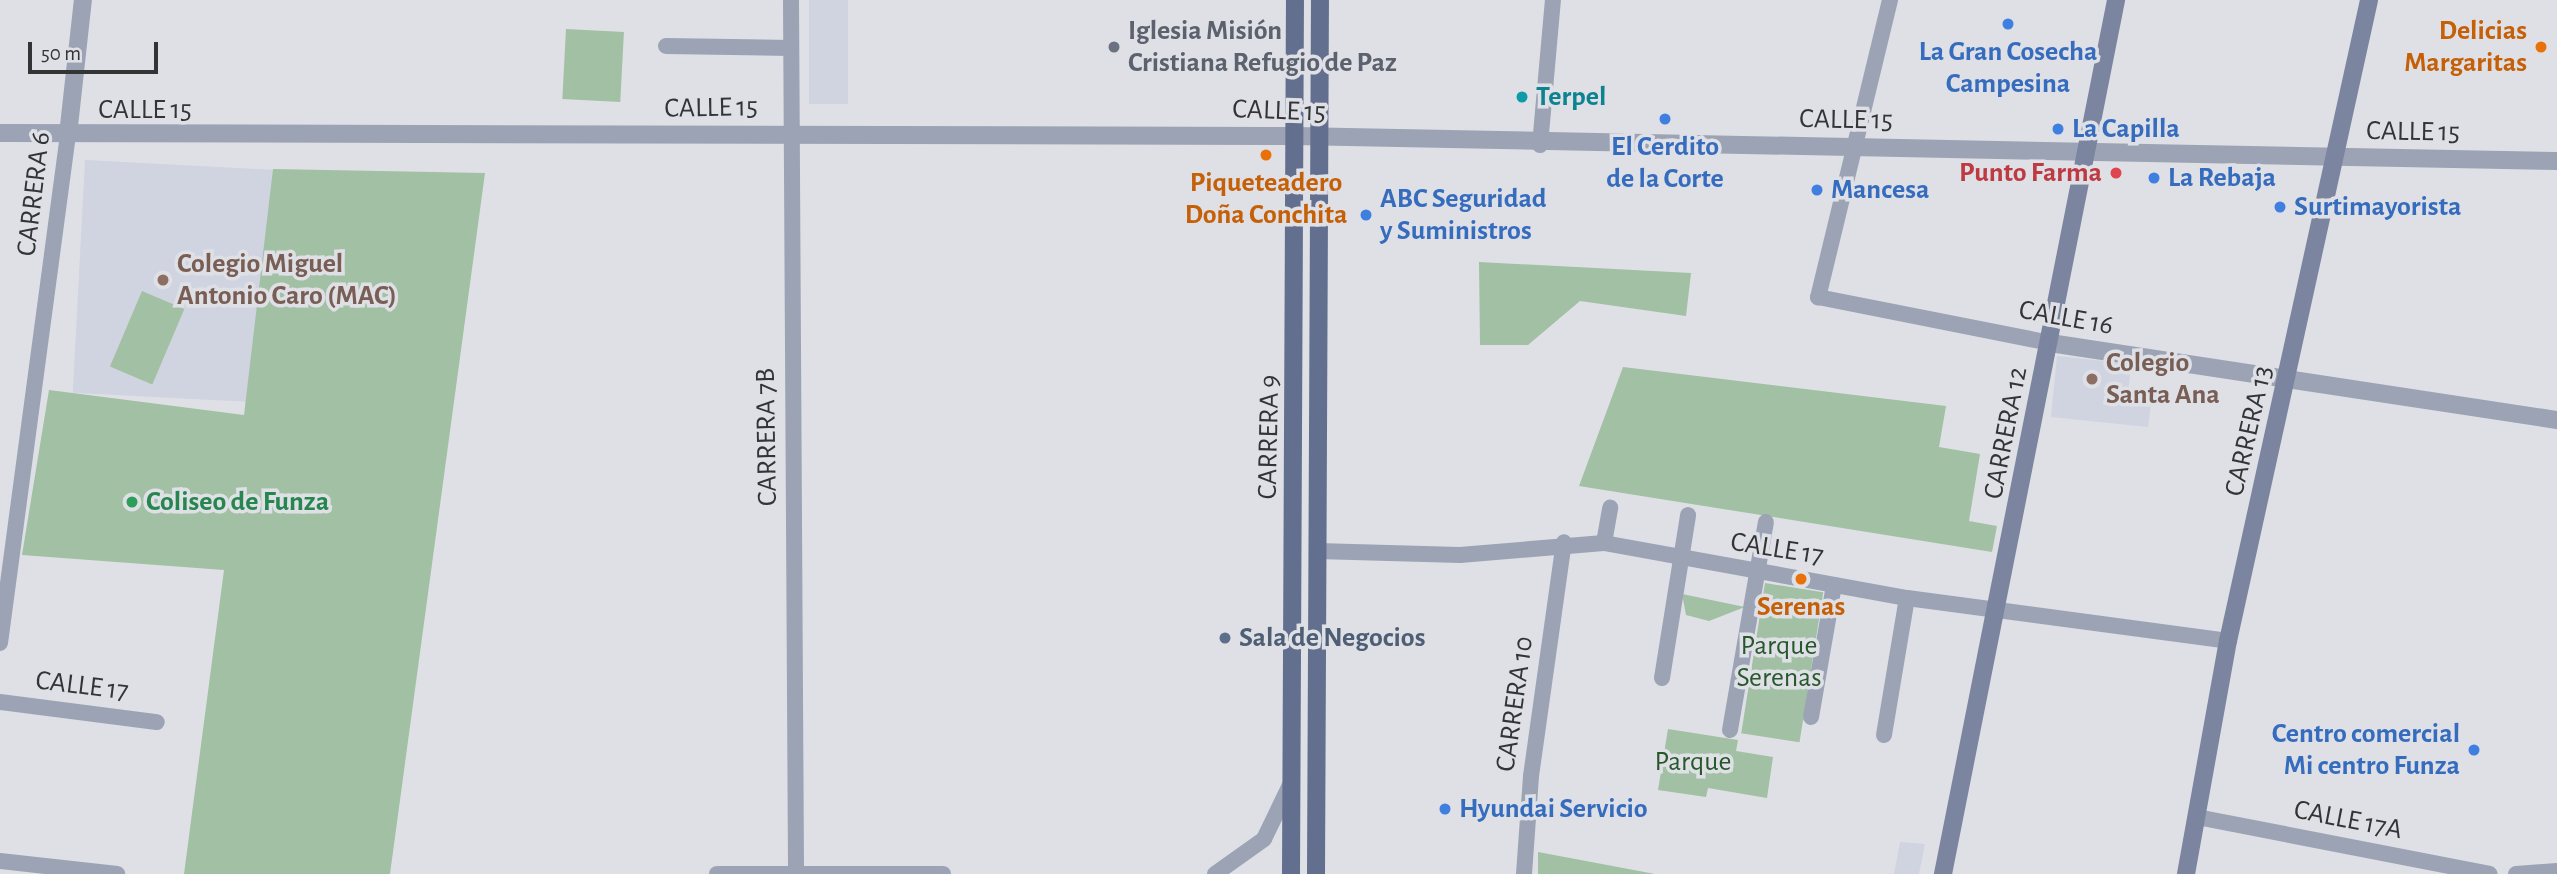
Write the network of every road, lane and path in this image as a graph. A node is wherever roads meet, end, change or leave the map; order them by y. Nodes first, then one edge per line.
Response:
1 (83, 0) edge
2 (791, 0) edge
3 (1295, 0) edge
4 (1320, 0) edge
5 (1553, 0) edge
6 (1890, 0) edge
7 (2116, 0) edge
8 (2370, 0) edge
9 (666, 46) dead end
10 (791, 48) junction
11 (0, 133) edge
12 (790, 133) junction
13 (68, 135) junction
14 (1296, 136) junction
15 (1321, 138) junction
16 (1540, 145) junction
17 (1858, 145) junction
18 (2085, 148) junction
19 (2335, 157) junction
20 (2557, 161) edge
21 (2050, 343) junction
22 (2288, 380) junction
23 (2557, 420) edge
24 (1610, 508) dead end
25 (1688, 515) dead end
26 (1766, 522) dead end
27 (1564, 542) junction
28 (1604, 543) junction
29 (1317, 551) junction
30 (1682, 559) junction
31 (1756, 572) junction
32 (1834, 585) junction
33 (1907, 598) junction
34 (2000, 608) junction
35 (2228, 641) junction
36 (0, 643) edge
37 (1662, 678) dead end
38 (0, 702) edge
39 (1811, 717) dead end
40 (157, 722) dead end
41 (1730, 730) dead end
42 (1884, 735) dead end
43 (1292, 780) junction
44 (2197, 817) junction
45 (0, 861) edge
46 (2554, 871) edge
47 (796, 873) edge
48 (117, 874) edge
49 (717, 874) edge
50 (943, 874) edge
51 (1215, 874) edge
52 (1291, 874) edge
53 (1316, 874) edge
54 (1524, 874) edge
55 (1943, 874) edge
56 (2186, 874) edge
57 (2489, 874) edge
58 (2516, 874) edge

1 - 13 street, CARRERA 6
2 - 10 street, CARRERA 7B
3 - 14 main road, CARRERA 9
4 - 15 main road, CARRERA 9
5 - 16 street
6 - 17 street
7 - 18 main road, CARRERA 12
8 - 19 main road, CARRERA 13
9 - 10 street
10 - 12 street, CARRERA 7B
11 - 13 street, CALLE 15
12 - 13 street, CALLE 15
12 - 14 street, CALLE 15
12 - 47 street, CARRERA 7B
13 - 36 street, CARRERA 6
14 - 15 street, CALLE 15
14 - 43 main road, CARRERA 9
15 - 16 street, CALLE 15
15 - 29 main road, CARRERA 9
16 - 17 street, CALLE 15
17 - 18 street, CALLE 15
17 - 21 street, CALLE 16
18 - 19 street, CALLE 15
18 - 21 main road, CARRERA 12
19 - 20 street, CALLE 15
19 - 22 main road, CARRERA 13
21 - 22 street, CALLE 16
21 - 34 main road, CARRERA 12
22 - 23 street, CALLE 16
22 - 35 main road, CARRERA 13
24 - 28 street
25 - 30 street
26 - 31 street
27 - 28 street, CALLE 17
27 - 29 street, CALLE 17
27 - 54 street, CARRERA 10
28 - 30 street, CALLE 17
29 - 53 main road, CARRERA 9
30 - 31 street, CALLE 17
30 - 37 street
31 - 32 street, CALLE 17
31 - 41 street
32 - 33 street, CALLE 17
32 - 39 street
33 - 34 street, CALLE 17
33 - 42 street
34 - 35 street, CALLE 17
34 - 55 main road, CARRERA 12
35 - 44 main road, CARRERA 13
38 - 40 street, CALLE 17
43 - 51 street
43 - 52 main road, CARRERA 9
44 - 56 main road, CARRERA 13
44 - 57 street, CALLE 17A
45 - 48 street
46 - 58 street
47 - 49 street
47 - 50 street

